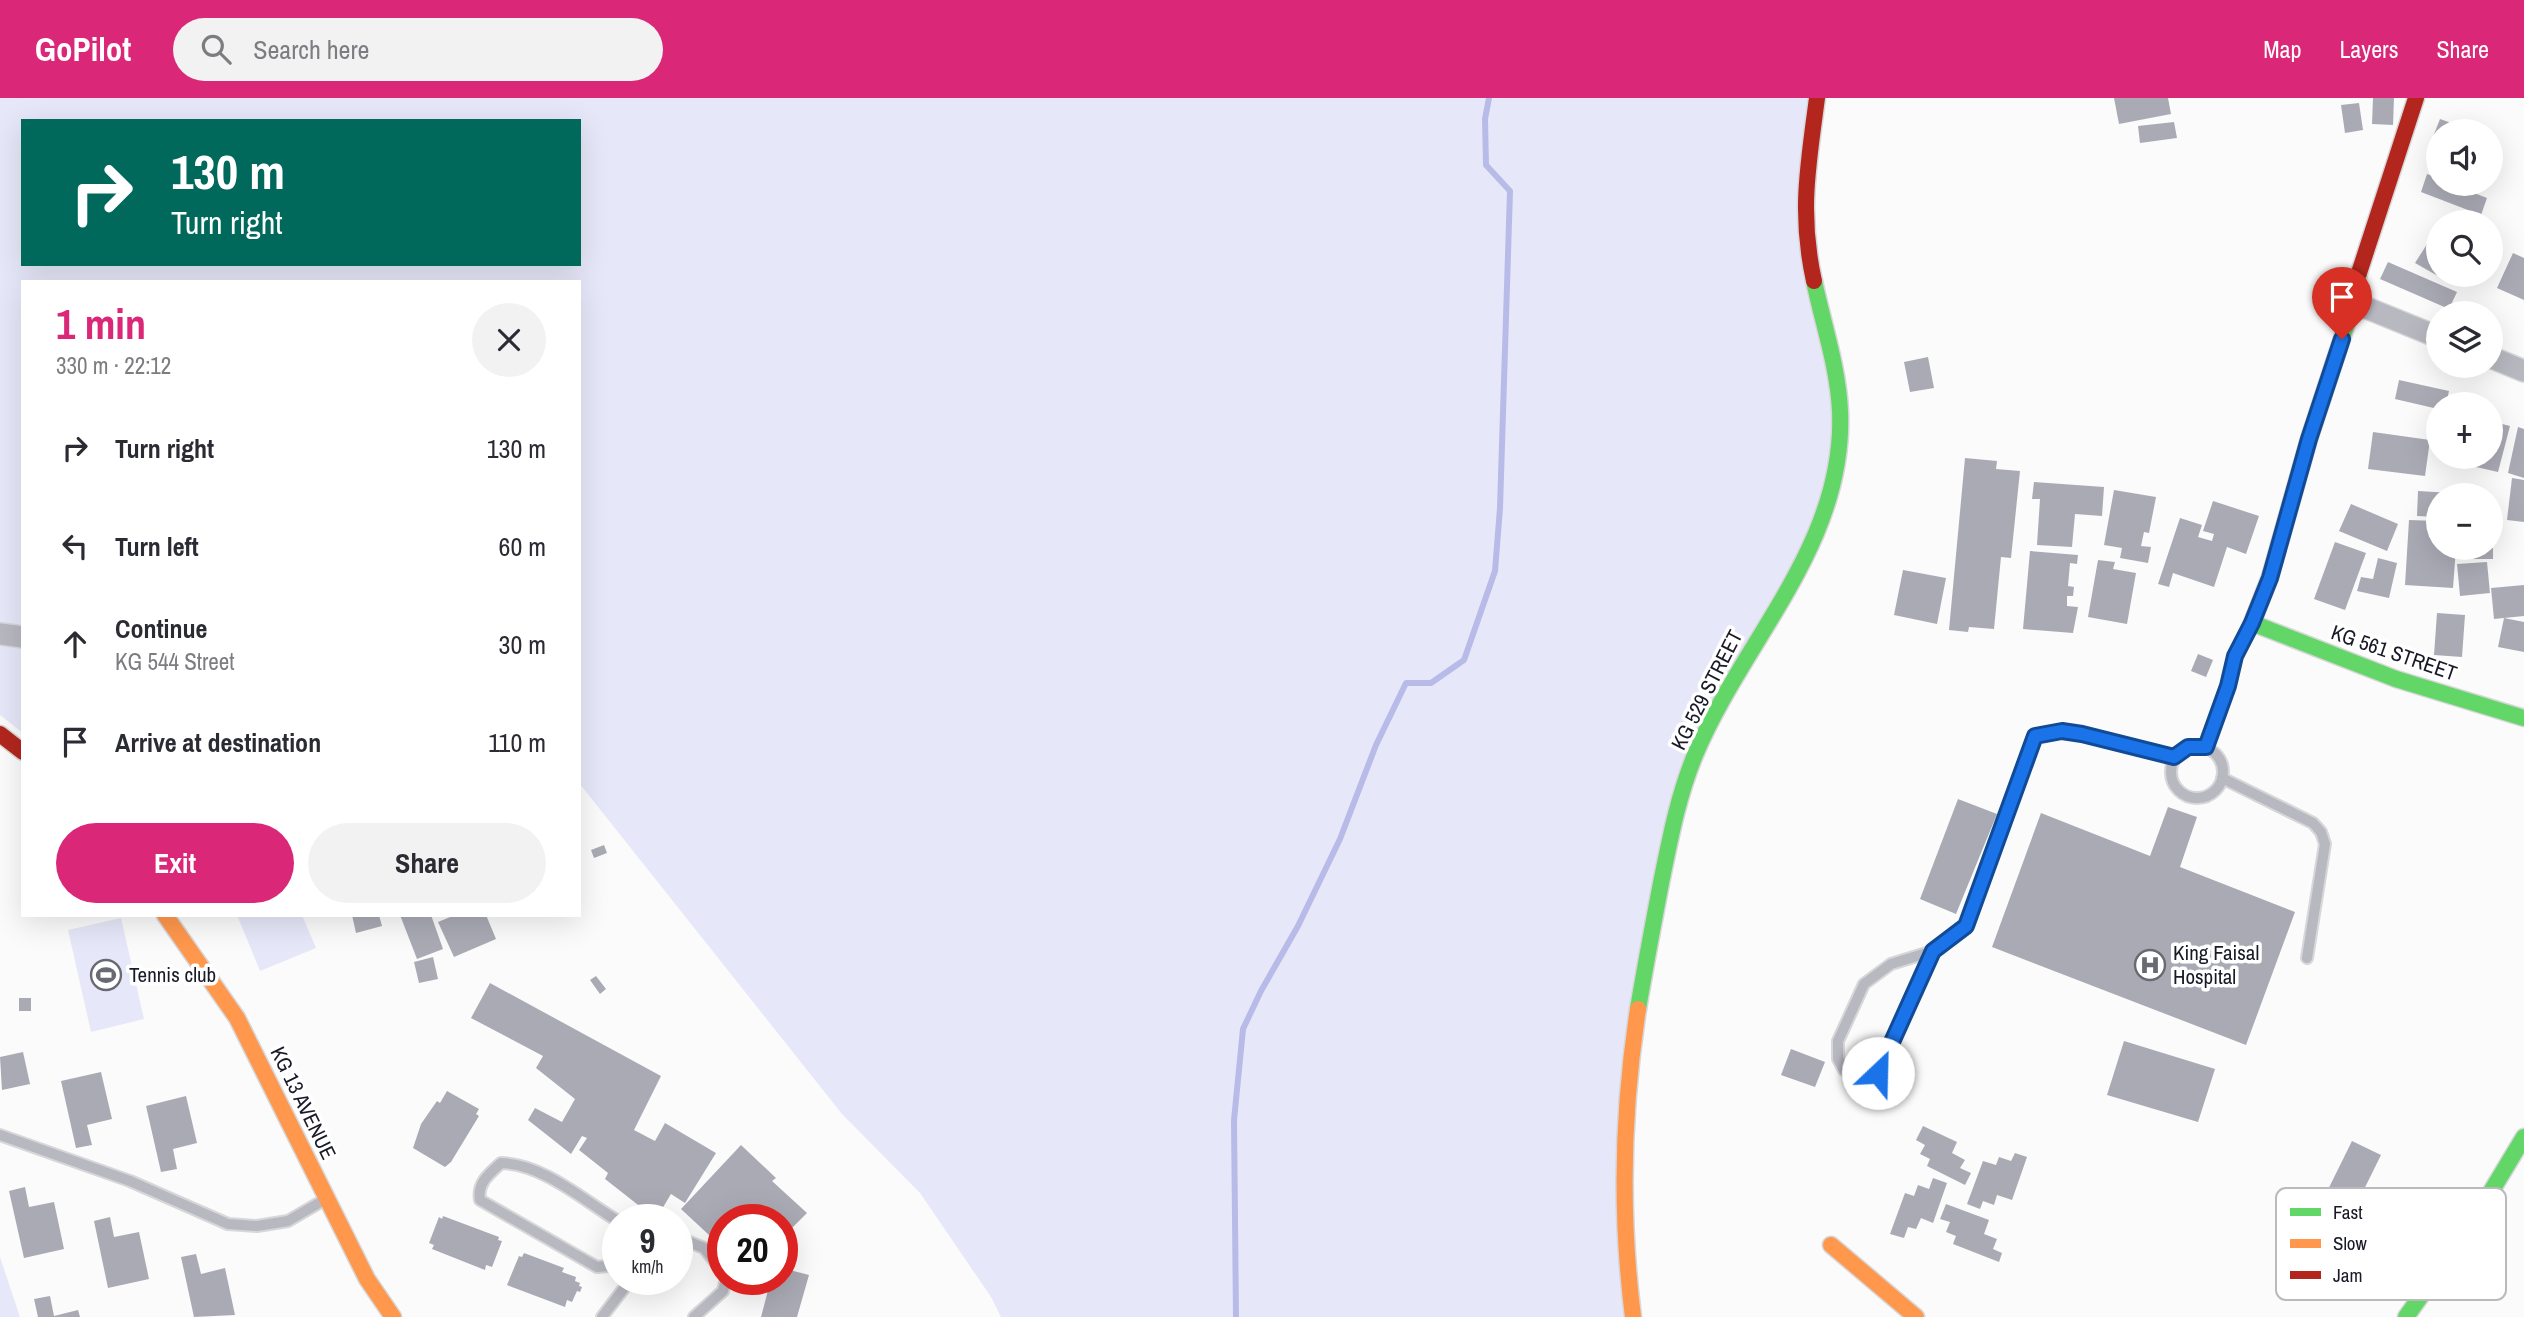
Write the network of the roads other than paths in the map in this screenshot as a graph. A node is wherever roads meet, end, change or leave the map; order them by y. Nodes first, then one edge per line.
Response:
1 (1817, 98) edge
2 (2416, 98) edge
3 (2352, 302) junction
4 (2426, 332) edge
5 (2503, 362) edge
6 (2524, 371) edge
7 (2252, 623) junction
8 (0, 634) edge
9 (21, 637) edge
10 (2524, 718) edge
11 (0, 734) edge
12 (2206, 747) junction
13 (21, 750) edge
14 (2174, 757) junction
15 (2222, 778) junction
16 (165, 917) edge
17 (1933, 951) junction
18 (2306, 958) dead end
19 (0, 1135) edge
20 (2524, 1137) edge
21 (2493, 1188) edge
22 (326, 1199) junction
23 (602, 1211) edge
24 (1831, 1245) dead end
25 (602, 1267) edge
26 (619, 1295) edge
27 (719, 1295) edge
28 (2418, 1300) edge
29 (393, 1317) edge
30 (602, 1317) edge
31 (694, 1317) edge
32 (1633, 1317) edge
33 (1916, 1317) edge
34 (2406, 1317) edge

1 - 32 street, KG 529 STREET
2 - 3 street
3 - 4 street
3 - 7 street
5 - 6 street
7 - 10 street, KG 561 STREET
7 - 12 lane
8 - 9 street
11 - 13 street
12 - 14 lane
12 - 15 lane
14 - 15 lane
14 - 17 lane
15 - 18 lane
16 - 22 street, KG 13 AVENUE
17 - 17 lane
19 - 22 lane
20 - 21 street
22 - 29 street, KG 13 AVENUE
23 - 25 lane
24 - 33 street
26 - 30 lane
27 - 31 lane
28 - 34 street

